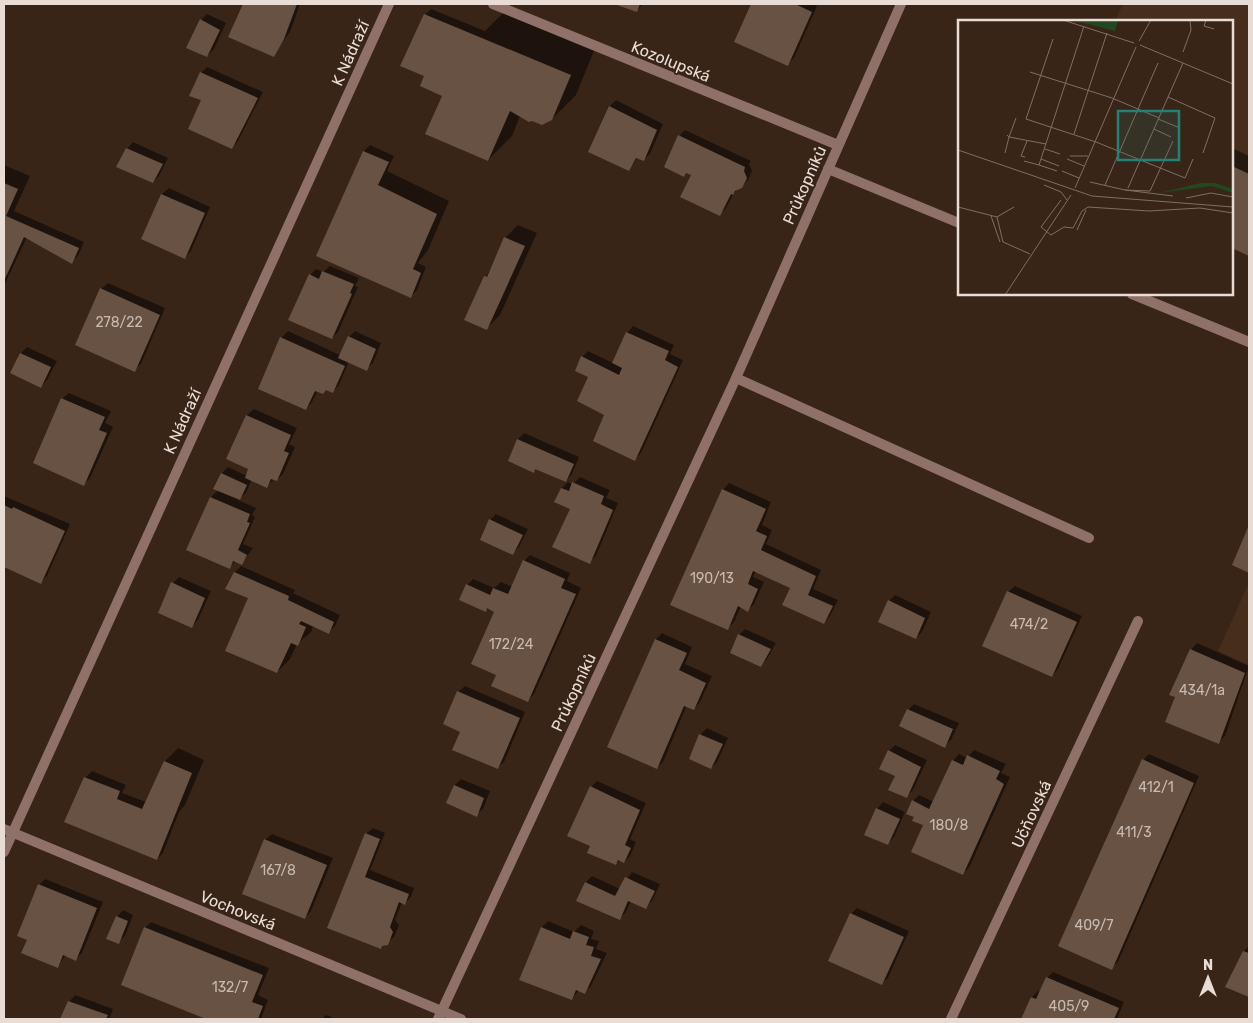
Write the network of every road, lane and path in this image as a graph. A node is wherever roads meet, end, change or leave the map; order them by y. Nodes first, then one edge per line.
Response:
1 (389, 4) edge
2 (493, 4) edge
3 (901, 4) edge
4 (838, 145) junction
5 (828, 169) junction
6 (958, 223) edge
7 (1134, 295) edge
8 (1249, 342) edge
9 (736, 378) junction
10 (1090, 538) dead end
11 (1138, 621) dead end
12 (8, 831) edge
13 (4, 852) edge
14 (440, 1015) edge
15 (461, 1019) edge
16 (951, 1019) edge

1 - 12 street, K Nádraží
2 - 4 street, Kozolupská
3 - 4 street, Průkopníků
4 - 5 street, Průkopníků
5 - 6 street
5 - 9 street, Průkopníků
7 - 8 street
9 - 10 street
9 - 14 street, Průkopníků
11 - 16 street, Učňovská
12 - 13 street, K Nádraží
12 - 14 street, Vochovská
14 - 15 street, Vochovská

